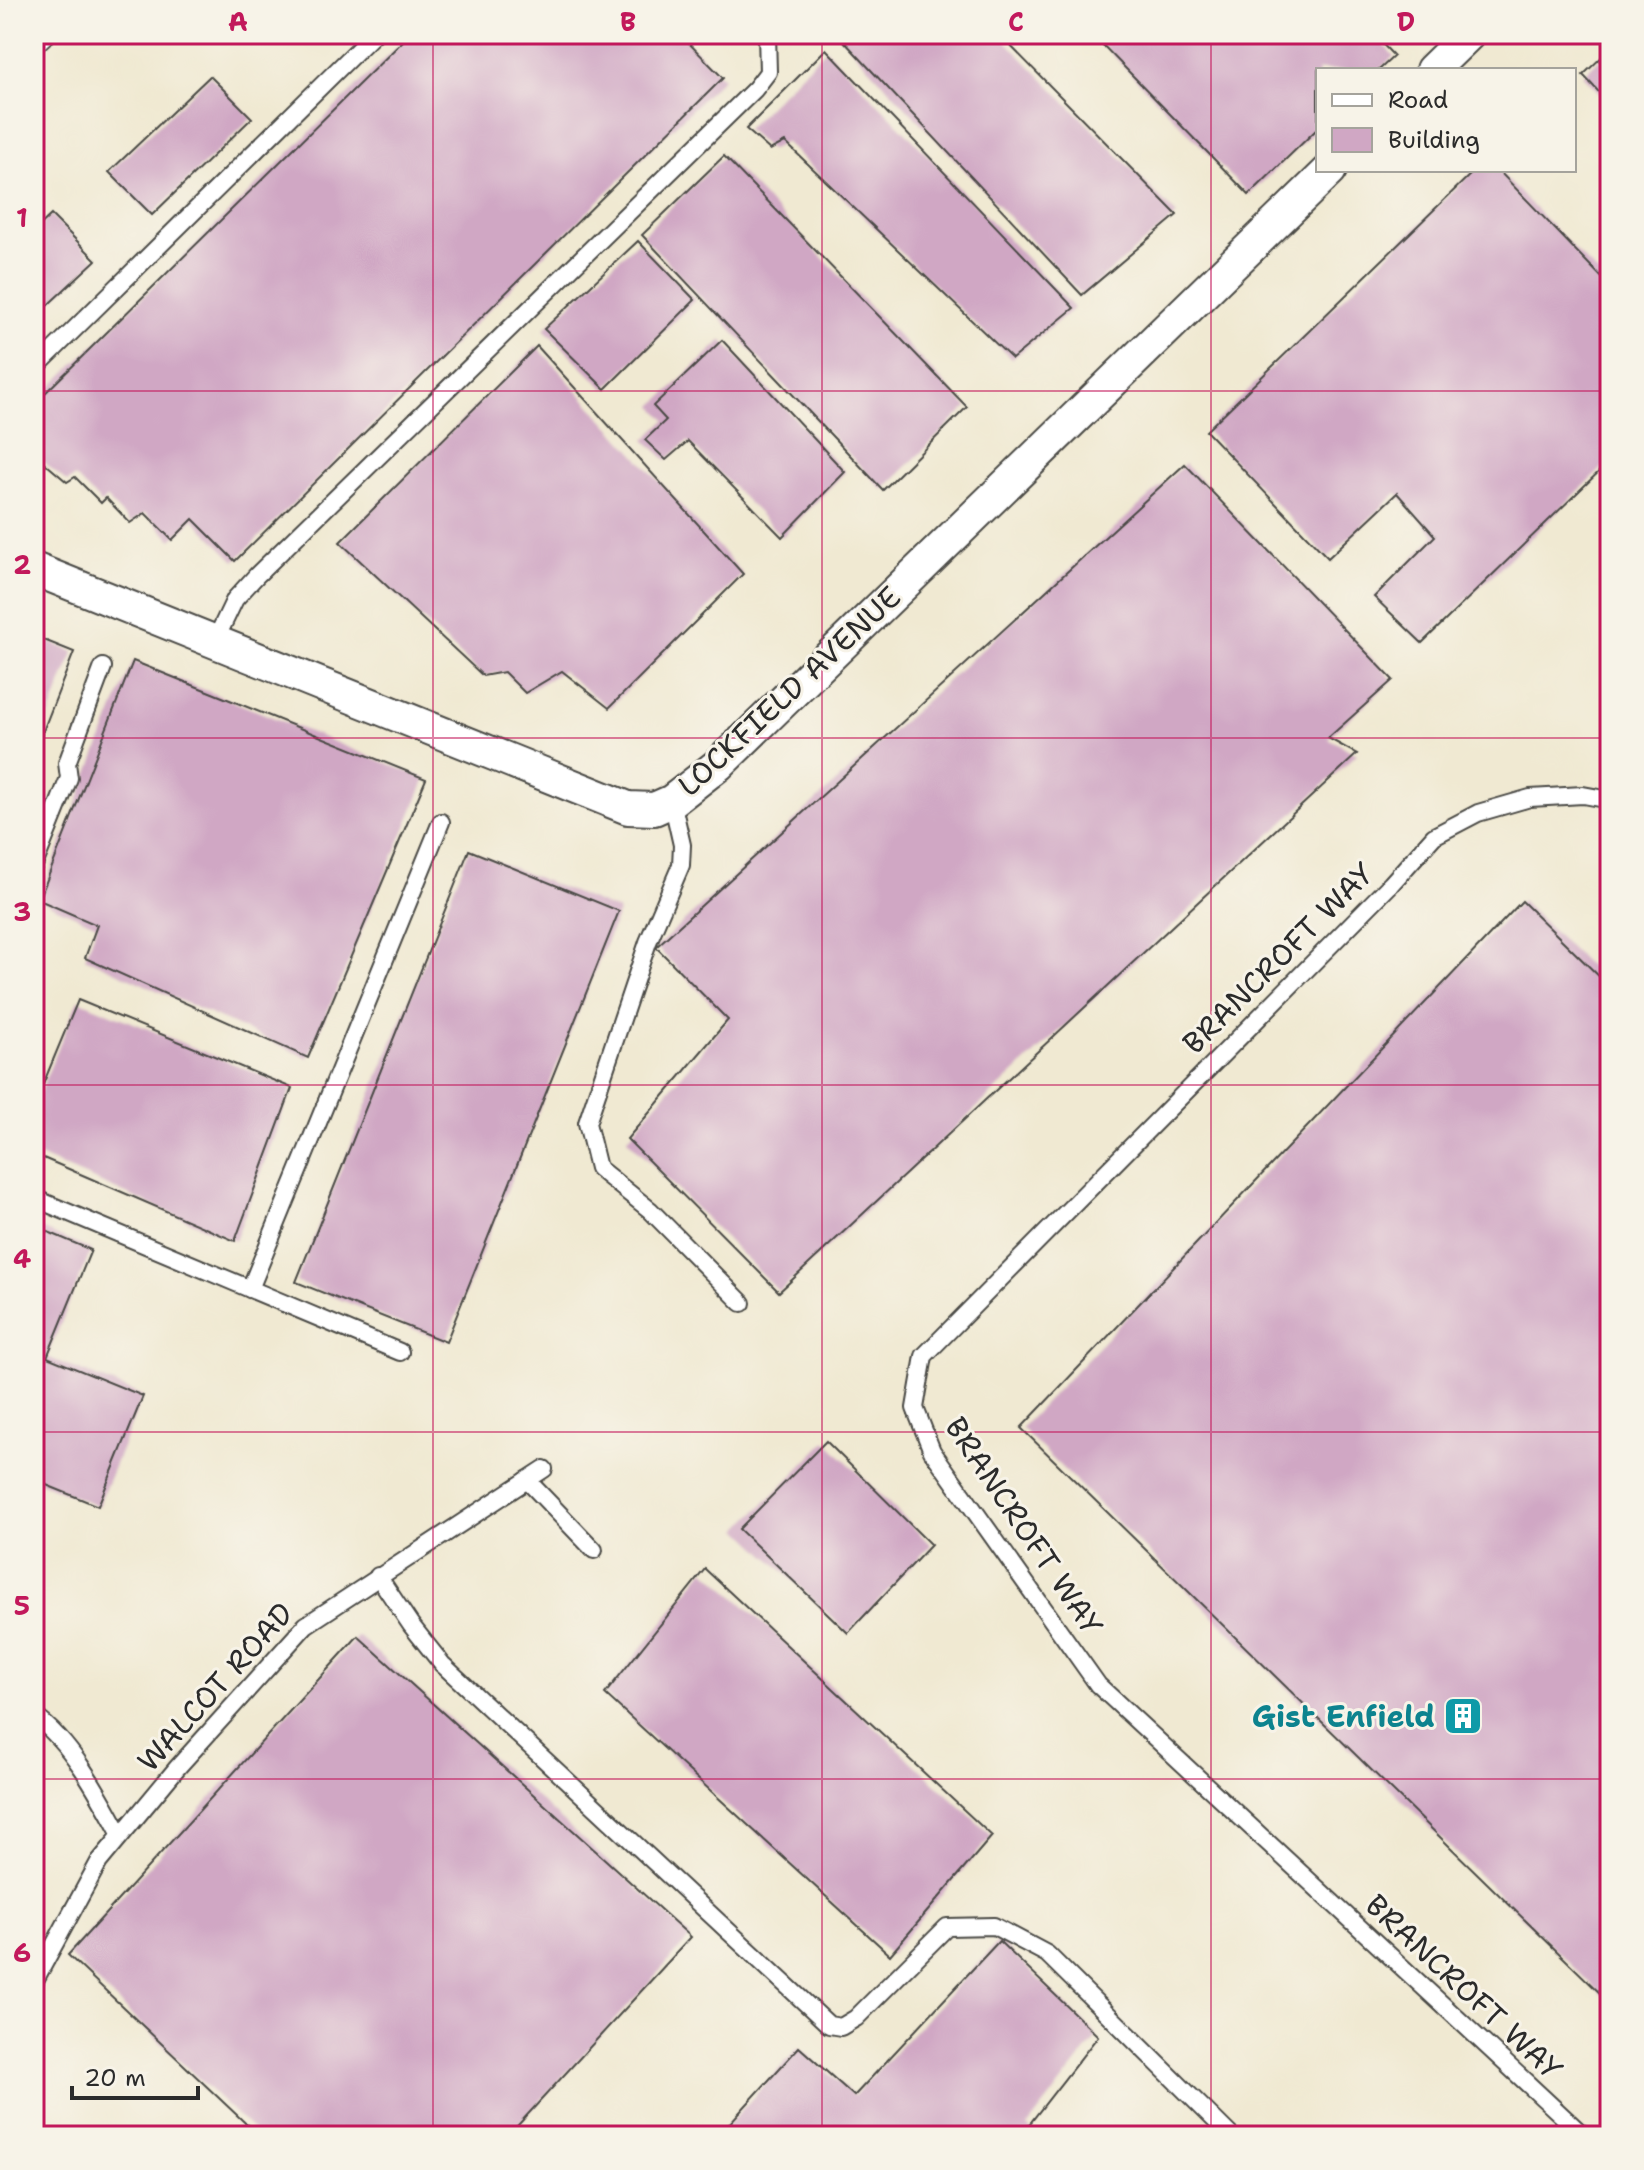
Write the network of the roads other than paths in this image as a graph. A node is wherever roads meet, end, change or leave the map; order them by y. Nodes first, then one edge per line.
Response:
1 (47, 34) edge
2 (374, 34) edge
3 (767, 34) edge
4 (1469, 34) edge
5 (34, 46) edge
6 (1434, 68) edge
7 (1328, 172) edge
8 (34, 369) edge
9 (34, 569) edge
10 (215, 641) junction
11 (103, 667) dead end
12 (1610, 800) edge
13 (672, 801) junction
14 (441, 822) dead end
15 (34, 865) edge
16 (34, 1198) edge
17 (250, 1289) junction
18 (742, 1303) dead end
19 (400, 1352) dead end
20 (544, 1469) dead end
21 (527, 1480) junction
22 (594, 1550) dead end
23 (378, 1576) junction
24 (34, 1716) edge
25 (121, 1835) junction
26 (34, 1982) edge
27 (1231, 2136) edge
28 (1584, 2136) edge

1 - 5 lane
2 - 8 lane
3 - 10 lane
4 - 6 street
7 - 13 street, LOCKFIELD AVENUE
9 - 10 street, LOCKFIELD AVENUE
10 - 13 street, LOCKFIELD AVENUE
11 - 15 lane
12 - 28 lane, BRANCROFT WAY
13 - 18 lane
14 - 17 lane
16 - 17 lane
17 - 19 lane
20 - 21 lane, WALCOT ROAD
21 - 22 lane
21 - 23 lane, WALCOT ROAD
23 - 25 lane, WALCOT ROAD
23 - 27 lane
24 - 25 lane
25 - 26 lane, WALCOT ROAD

